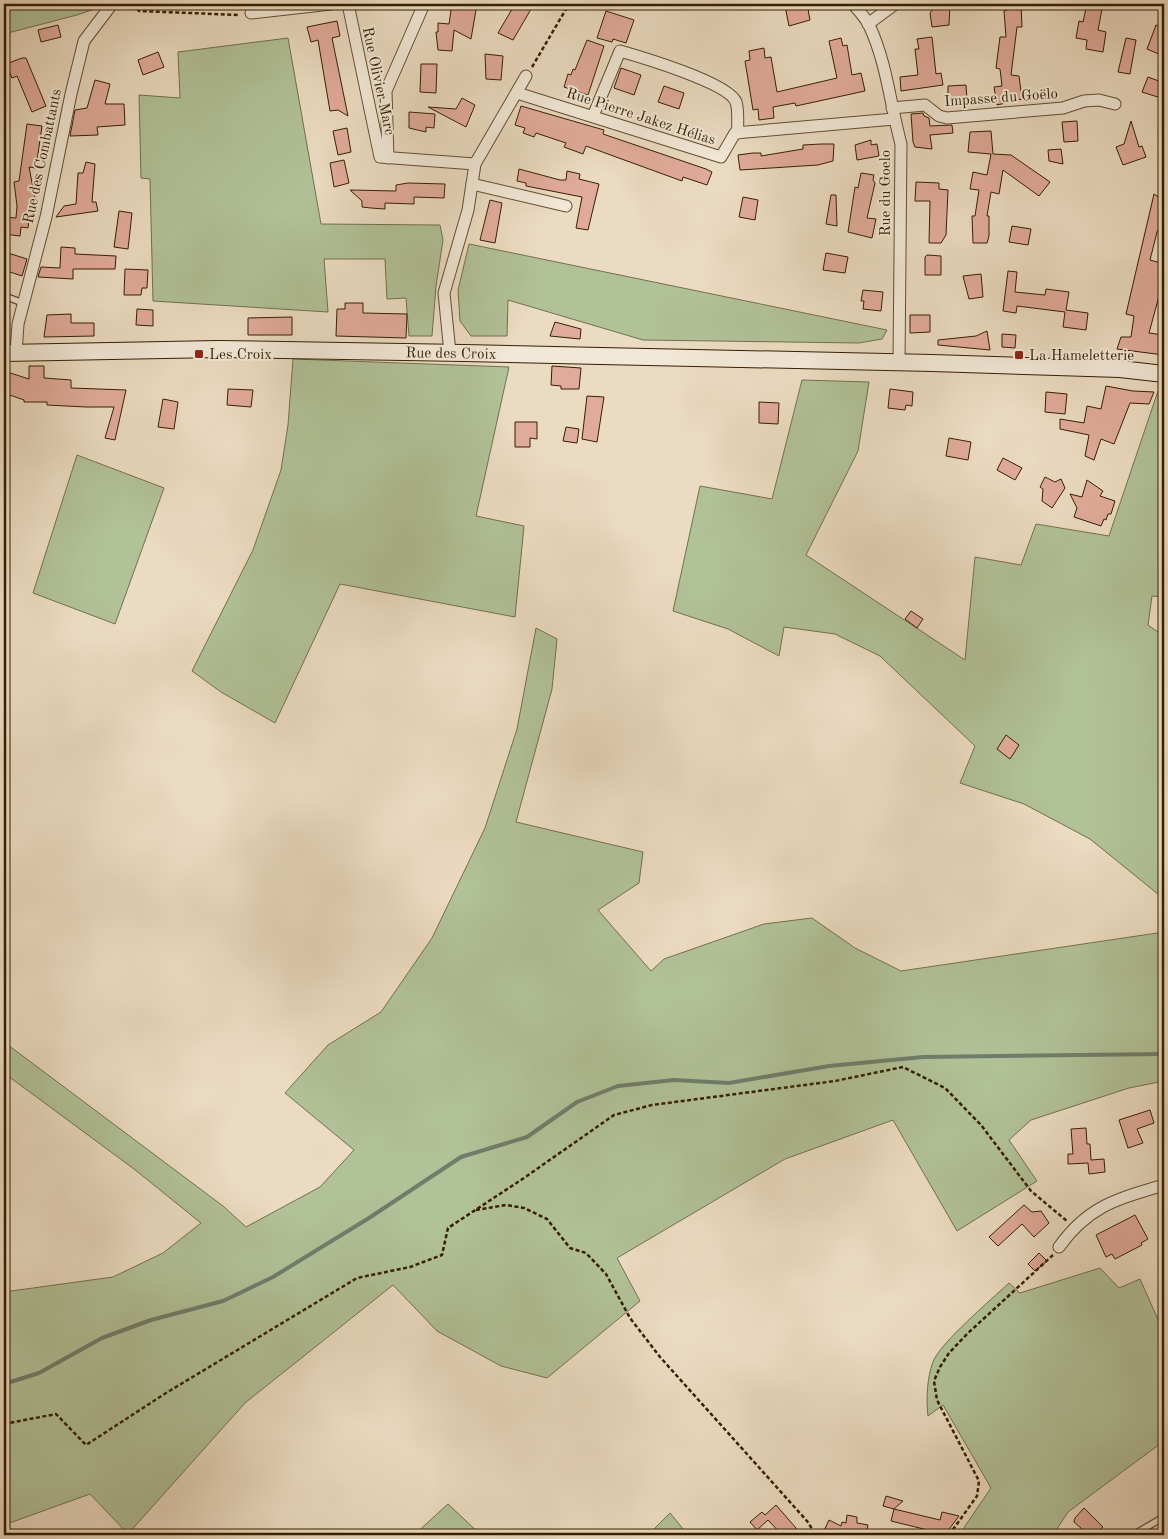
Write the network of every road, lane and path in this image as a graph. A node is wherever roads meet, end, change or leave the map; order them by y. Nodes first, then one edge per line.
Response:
1 (112, 4) edge
2 (133, 4) edge
3 (331, 4) edge
4 (348, 4) edge
5 (424, 4) edge
6 (570, 4) edge
7 (853, 4) edge
8 (895, 4) edge
9 (251, 13) joint
10 (868, 24) junction
11 (526, 76) joint
12 (386, 91) junction
13 (367, 93) junction
14 (516, 93) junction
15 (1115, 104) dead end
16 (893, 114) junction
17 (593, 116) junction
18 (738, 133) junction
19 (384, 158) junction
20 (475, 164) junction
21 (472, 184) junction
22 (566, 206) dead end
23 (4, 295) edge
24 (23, 303) junction
25 (10, 353) edge
26 (450, 353) junction
27 (899, 363) junction
28 (1164, 374) edge
29 (1164, 1185) edge
30 (474, 1210) junction
31 (1074, 1226) junction
32 (1059, 1246) joint
33 (4, 1424) edge
34 (1164, 1517) edge
35 (816, 1535) edge
36 (949, 1535) edge
37 (1133, 1535) edge

1 - 24 street, Rue des Combattants
2 - 9 path
3 - 9 street
4 - 13 street, Rue Olivier Marc
5 - 12 street, Rue Olivier Marc
6 - 11 path
7 - 10 street, Rue du Goelo
8 - 10 street
10 - 16 street, Rue du Goelo
11 - 14 street
12 - 13 street
12 - 19 street, Rue Olivier Marc
13 - 19 street, Rue Olivier Marc
14 - 17 street, Rue Pierre Jakez Hélias
14 - 20 street
15 - 16 street, Impasse du Goëlo
16 - 18 street, Rue Pierre Jakez Hélias
16 - 27 street, Rue du Goelo
17 - 18 street, Rue Pierre Jakez Hélias
17 - 18 street
19 - 20 street, Rue Olivier Marc
20 - 21 street
21 - 22 street
21 - 26 street
23 - 24 lane
24 - 25 street, Rue des Combattants
25 - 26 main road, Rue des Croix
26 - 27 main road, Rue des Croix
27 - 28 main road, Rue des Croix
29 - 31 street
30 - 31 path
30 - 33 path
30 - 35 path
31 - 32 street
32 - 36 path
34 - 37 lane

